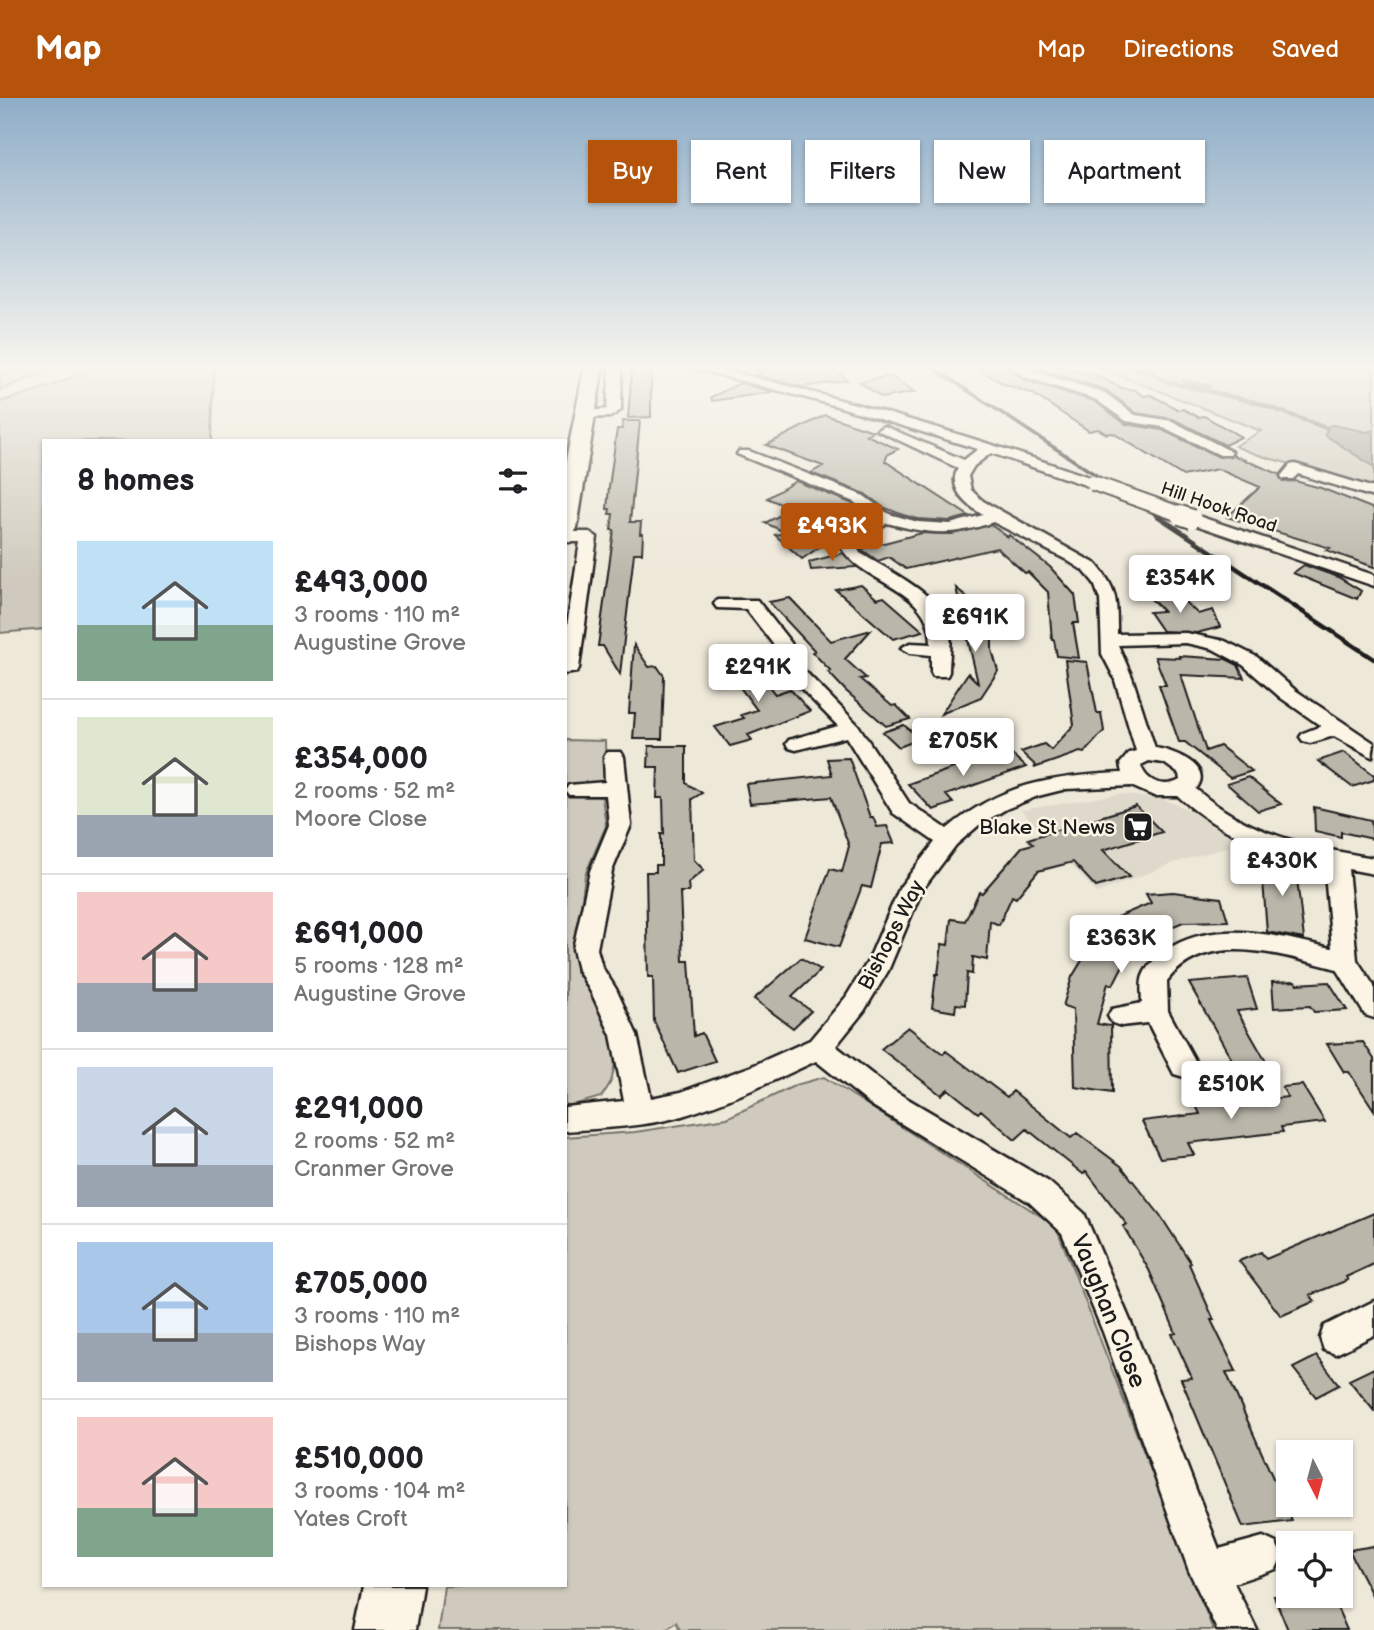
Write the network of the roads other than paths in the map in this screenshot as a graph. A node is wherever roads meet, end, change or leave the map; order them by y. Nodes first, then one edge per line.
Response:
1 (581, 436) edge
2 (914, 436) edge
3 (954, 436) edge
4 (1193, 436) edge
5 (990, 447) junction
6 (1226, 452) dead end
7 (744, 454) dead end
8 (966, 466) junction
9 (1287, 477) dead end
10 (1374, 494) edge
11 (994, 516) junction
12 (567, 517) edge
13 (884, 518) junction
14 (567, 537) edge
15 (1374, 581) edge
16 (723, 604) dead end
17 (1111, 640) junction
18 (910, 648) dead end
19 (939, 650) junction
20 (567, 668) edge
21 (940, 672) dead end
22 (1336, 728) junction
23 (851, 729) junction
24 (1310, 737) dead end
25 (801, 743) dead end
26 (1372, 751) dead end
27 (1147, 754) junction
28 (614, 757) dead end
29 (1137, 779) junction
30 (616, 788) junction
31 (1182, 789) junction
32 (576, 790) dead end
33 (948, 840) junction
34 (1335, 858) junction
35 (1374, 866) edge
36 (1345, 961) junction
37 (1374, 1008) edge
38 (1155, 1012) junction
39 (1121, 1016) dead end
40 (819, 1048) junction
41 (1184, 1066) dead end
42 (640, 1112) junction
43 (567, 1119) edge
44 (1374, 1317) edge
45 (1336, 1338) dead end
46 (1263, 1556) dead end
47 (1208, 1571) junction
48 (393, 1587) edge
49 (385, 1630) edge
50 (1238, 1630) edge

1 - 12 main road
2 - 8 street
3 - 5 street, Hill Hook Road
4 - 6 street
5 - 8 street
5 - 15 street, Hill Hook Road, bridge
7 - 13 street
8 - 11 street
9 - 10 street
11 - 13 street
11 - 17 street
13 - 19 street
14 - 20 street
16 - 23 street
17 - 22 street
17 - 27 street
18 - 19 street
19 - 21 street
22 - 24 street
22 - 26 street
23 - 25 street
23 - 33 street
27 - 29 street
27 - 31 street
28 - 30 street
29 - 31 street, Bishops Way
29 - 33 street, Bishops Way
30 - 32 street
30 - 42 street
31 - 34 street
33 - 40 street, Bishops Way
34 - 35 street
34 - 36 street
36 - 37 street
36 - 38 street
38 - 39 street
38 - 41 street
40 - 42 street, Bishops Way
40 - 47 street, Vaughan Close
42 - 43 street, Bishops Way
44 - 45 street
46 - 47 street
47 - 50 street, Vaughan Close
48 - 49 main road

